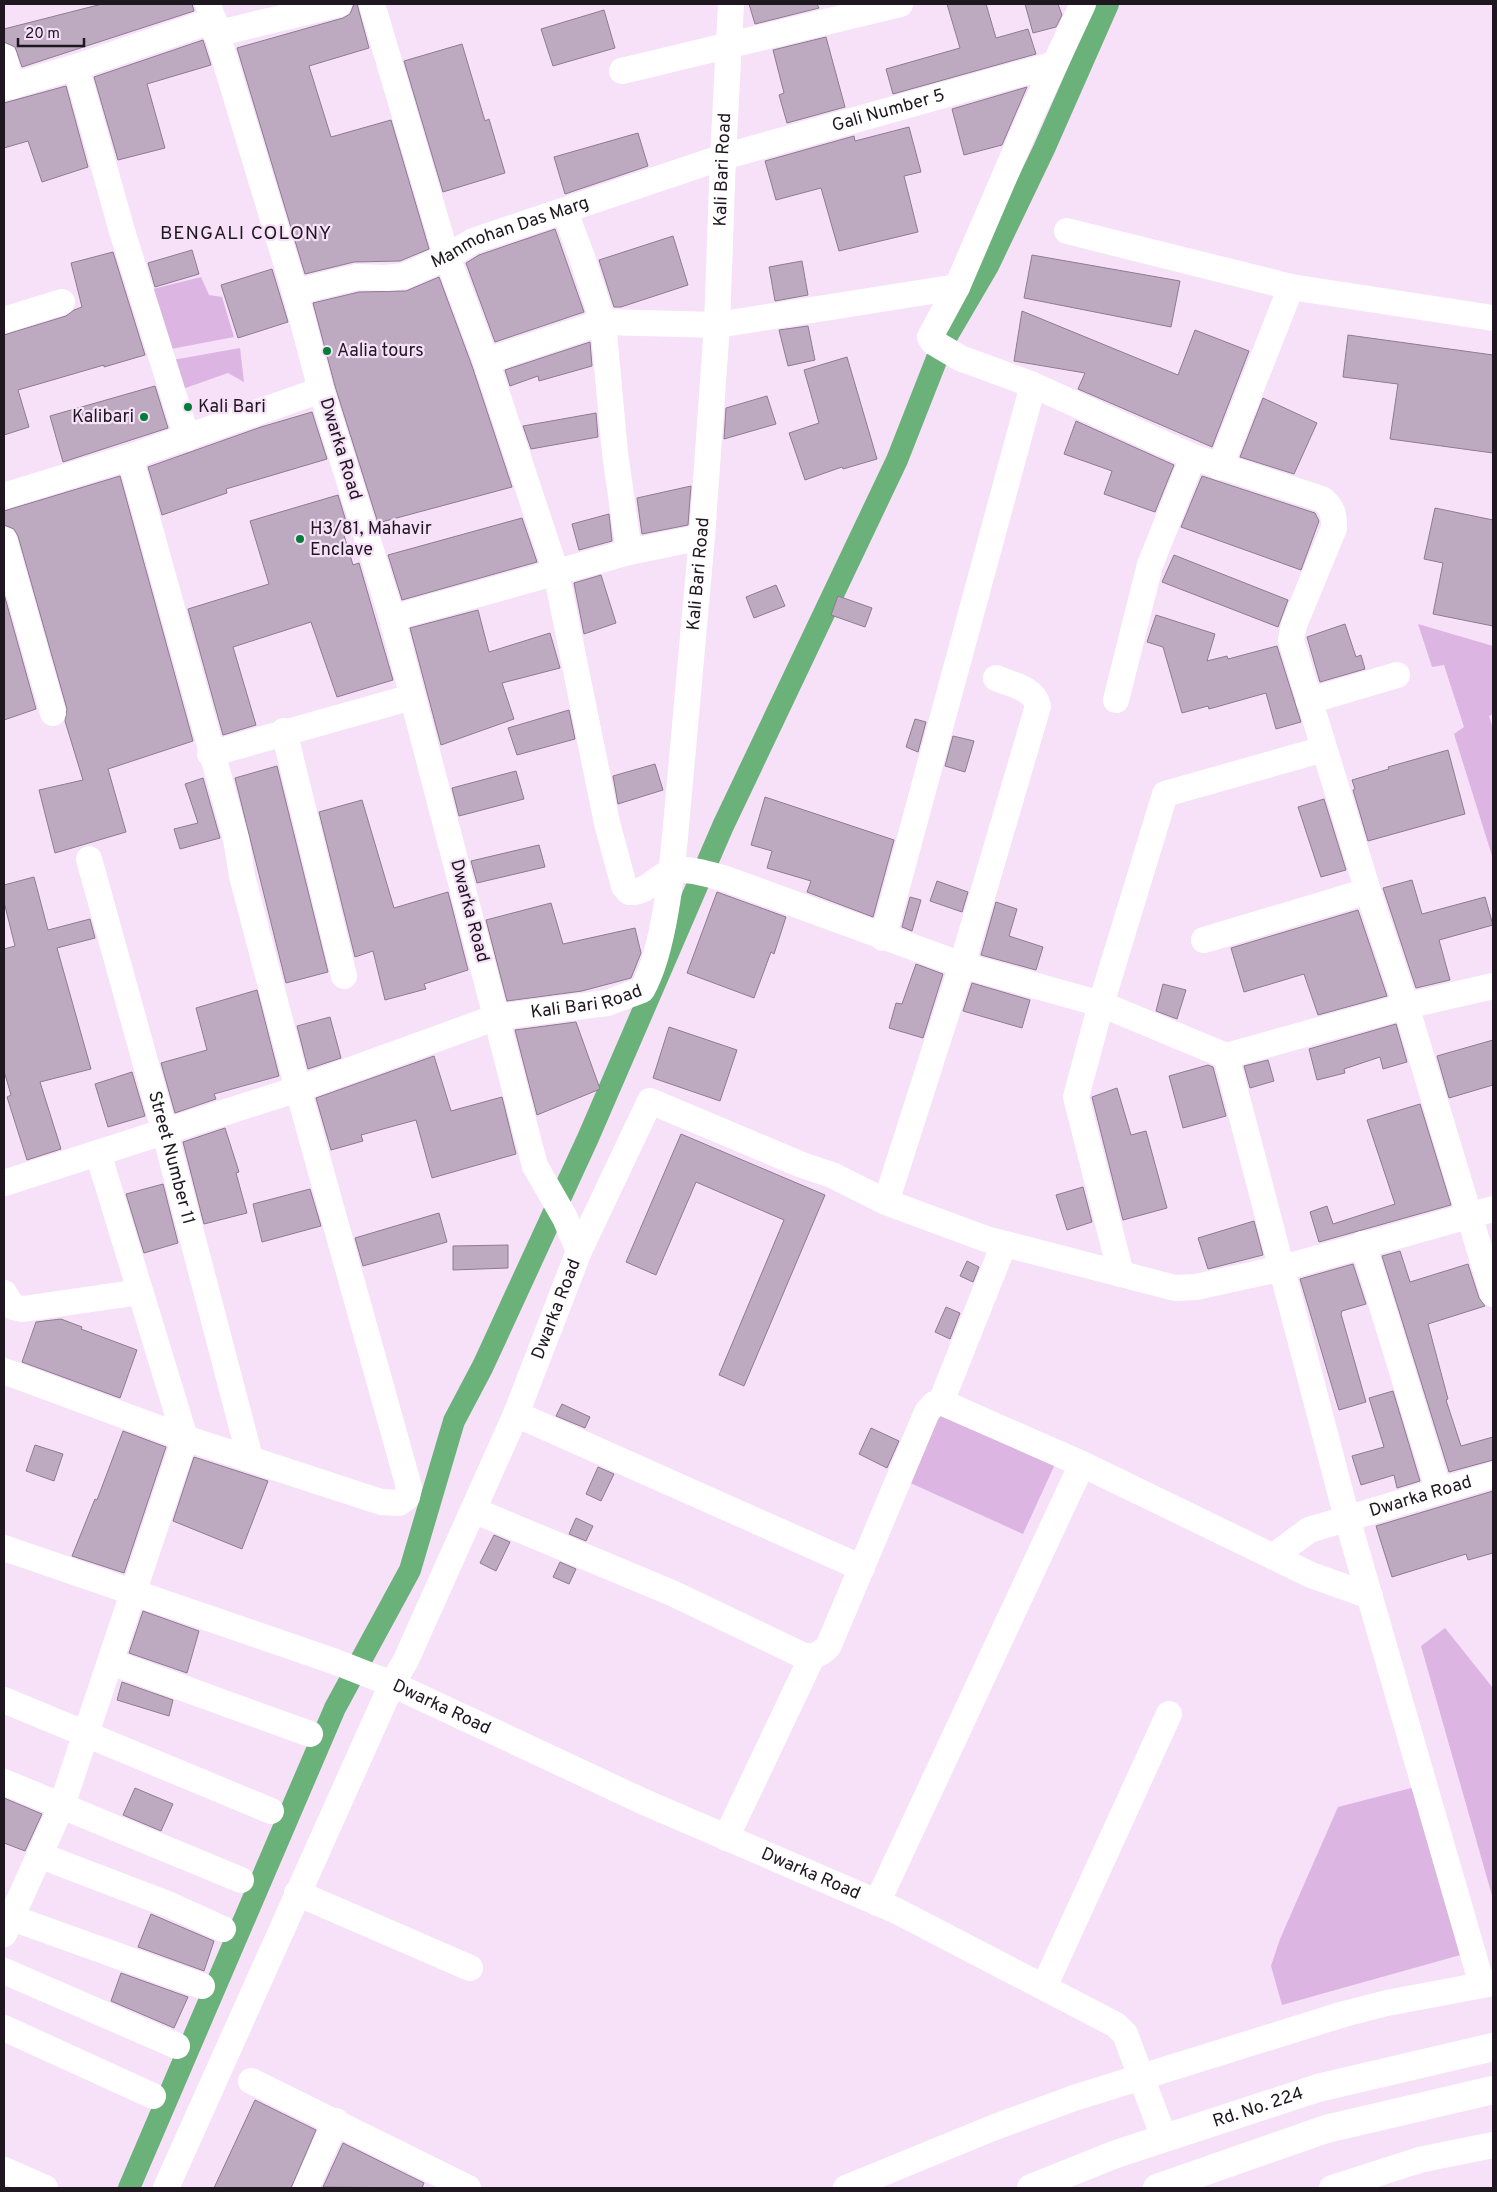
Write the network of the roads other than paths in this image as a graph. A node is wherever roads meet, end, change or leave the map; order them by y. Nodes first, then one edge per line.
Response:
1 (339, 4) edge
2 (372, 4) edge
3 (731, 4) edge
4 (900, 4) edge
5 (1083, 4) edge
6 (213, 19) edge
7 (729, 44) junction
8 (4, 57) edge
9 (1055, 64) junction
10 (76, 67) junction
11 (622, 71) dead end
12 (8, 87) edge
13 (723, 157) junction
14 (565, 212) junction
15 (1068, 231) dead end
16 (447, 257) junction
17 (956, 287) junction
18 (1291, 287) junction
19 (295, 292) junction
20 (62, 302) dead end
21 (1493, 318) edge
22 (4, 320) edge
23 (603, 322) junction
24 (717, 325) junction
25 (486, 361) junction
26 (1033, 385) junction
27 (322, 390) junction
28 (187, 438) junction
29 (130, 457) junction
30 (1193, 457) junction
31 (1220, 467) junction
32 (4, 496) edge
33 (702, 537) junction
34 (4, 540) edge
35 (629, 552) junction
36 (556, 572) junction
37 (392, 618) junction
38 (1397, 674) dead end
39 (996, 678) dead end
40 (412, 697) junction
41 (1116, 700) dead end
42 (1309, 701) junction
43 (53, 713) dead end
44 (284, 731) junction
45 (1324, 749) junction
46 (210, 754) junction
47 (89, 859) dead end
48 (672, 871) junction
49 (1368, 892) junction
50 (883, 938) junction
51 (1204, 940) dead end
52 (962, 965) junction
53 (344, 976) dead end
54 (1493, 986) edge
55 (1101, 1004) junction
56 (1406, 1006) junction
57 (496, 1016) junction
58 (1226, 1056) junction
59 (298, 1089) junction
60 (165, 1133) junction
61 (98, 1153) junction
62 (4, 1183) edge
63 (886, 1202) junction
64 (1482, 1212) edge
65 (1004, 1244) junction
66 (1363, 1244) junction
67 (579, 1252) junction
68 (1283, 1268) junction
69 (1121, 1274) junction
70 (140, 1292) junction
71 (4, 1293) edge
72 (1493, 1294) edge
73 (4, 1371) edge
74 (941, 1402) junction
75 (516, 1414) junction
76 (185, 1438) junction
77 (250, 1458) junction
78 (1082, 1464) junction
79 (1493, 1475) edge
80 (1439, 1491) junction
81 (473, 1510) junction
82 (1347, 1518) junction
83 (4, 1548) edge
84 (1274, 1556) junction
85 (862, 1568) junction
86 (133, 1592) junction
87 (1370, 1596) junction
88 (812, 1657) junction
89 (110, 1662) junction
90 (392, 1684) junction
91 (4, 1700) edge
92 (1168, 1714) dead end
93 (87, 1733) junction
94 (310, 1734) dead end
95 (4, 1782) edge
96 (62, 1805) junction
97 (271, 1811) dead end
98 (726, 1838) junction
99 (39, 1855) junction
100 (242, 1880) dead end
101 (297, 1893) junction
102 (877, 1903) junction
103 (6, 1922) edge
104 (223, 1929) dead end
105 (470, 1968) dead end
106 (4, 1971) edge
107 (1488, 1984) edge
108 (202, 1986) dead end
109 (1044, 1987) junction
110 (4, 2028) edge
111 (177, 2046) dead end
112 (1493, 2047) edge
113 (1140, 2077) junction
114 (251, 2081) dead end
115 (1493, 2090) edge
116 (153, 2096) dead end
117 (336, 2121) junction
118 (1164, 2138) junction
119 (1493, 2145) edge
120 (4, 2170) edge
121 (432, 2180) edge
122 (45, 2188) edge
123 (166, 2188) edge
124 (306, 2188) edge
125 (468, 2188) edge
126 (846, 2188) edge
127 (1030, 2188) edge
128 (1157, 2188) edge
129 (1332, 2188) edge

1 - 6 street
2 - 16 street
3 - 7 street, Kali Bari Road
4 - 7 street
5 - 9 street
6 - 10 street
6 - 19 street, Dwarka Road
7 - 11 street
7 - 13 street, Kali Bari Road
8 - 12 street
9 - 13 street, Gali Number 5
9 - 17 street
10 - 12 street
10 - 28 street
13 - 14 street, Manmohan Das Marg
13 - 24 street, Kali Bari Road
14 - 16 street, Manmohan Das Marg
14 - 23 street
15 - 18 street
16 - 19 street, Manmohan Das Marg
16 - 25 street
17 - 24 street
17 - 26 street
18 - 21 street
18 - 31 street
19 - 27 street, Dwarka Road
20 - 22 street
23 - 24 street
23 - 25 street
23 - 35 street
24 - 33 street, Kali Bari Road
25 - 36 street
26 - 30 street
26 - 50 street
27 - 28 street
27 - 37 street, Dwarka Road
28 - 29 street
29 - 32 street
29 - 46 street
30 - 31 street
30 - 41 street
31 - 42 street
33 - 35 street
33 - 48 street, Kali Bari Road
34 - 43 street
35 - 36 street
36 - 37 street
36 - 48 street
37 - 40 street, Dwarka Road
38 - 42 street
39 - 52 street
40 - 44 street
40 - 57 street, Dwarka Road
42 - 45 street
44 - 46 street
44 - 53 street
45 - 49 street
45 - 55 street
46 - 59 street
47 - 60 street, Street Number 11
48 - 50 street
48 - 57 street, Kali Bari Road
49 - 51 street
49 - 56 street
50 - 52 street
52 - 55 street
52 - 63 street
54 - 56 street
55 - 58 street
55 - 69 street
56 - 58 street
56 - 64 street
57 - 59 street, Kali Bari Road
57 - 67 street, Dwarka Road
58 - 68 street
59 - 60 street, Kali Bari Road
59 - 77 street
60 - 61 street, Kali Bari Road
60 - 77 street, Street Number 11
61 - 62 street, Kali Bari Road
61 - 70 street
63 - 65 street
63 - 67 street
64 - 66 street
64 - 72 street
65 - 69 street
65 - 74 street
66 - 68 street
66 - 80 street
67 - 75 street, Dwarka Road
68 - 69 street
68 - 82 street
70 - 71 street
70 - 76 street
73 - 76 street
74 - 78 street
74 - 85 street
75 - 81 street, Dwarka Road
75 - 85 street
76 - 77 street
76 - 86 street
78 - 84 street
78 - 102 street
79 - 80 street, Dwarka Road
80 - 82 street, Dwarka Road
81 - 88 street
81 - 90 street, Dwarka Road
82 - 84 street, Dwarka Road
82 - 87 street
83 - 86 street
84 - 87 street
85 - 88 street
86 - 89 street
86 - 90 street
87 - 107 street
88 - 98 street
89 - 93 street
89 - 94 street
90 - 98 street, Dwarka Road
90 - 101 street
91 - 93 street
92 - 109 street
93 - 96 street
93 - 97 street
95 - 96 street
96 - 99 street
96 - 100 street
98 - 102 street, Dwarka Road
99 - 103 street
99 - 104 street
101 - 105 street
101 - 123 street
102 - 109 street, Dwarka Road
103 - 108 street
106 - 111 street
107 - 113 street
109 - 113 street, Dwarka Road
110 - 116 street
112 - 118 main road, Rd. No. 224
113 - 118 street, Dwarka Road
113 - 126 street
114 - 117 street
115 - 128 main road
117 - 121 street
117 - 124 street
118 - 127 main road, Rd. No. 224
119 - 129 street
120 - 122 street
121 - 125 street

